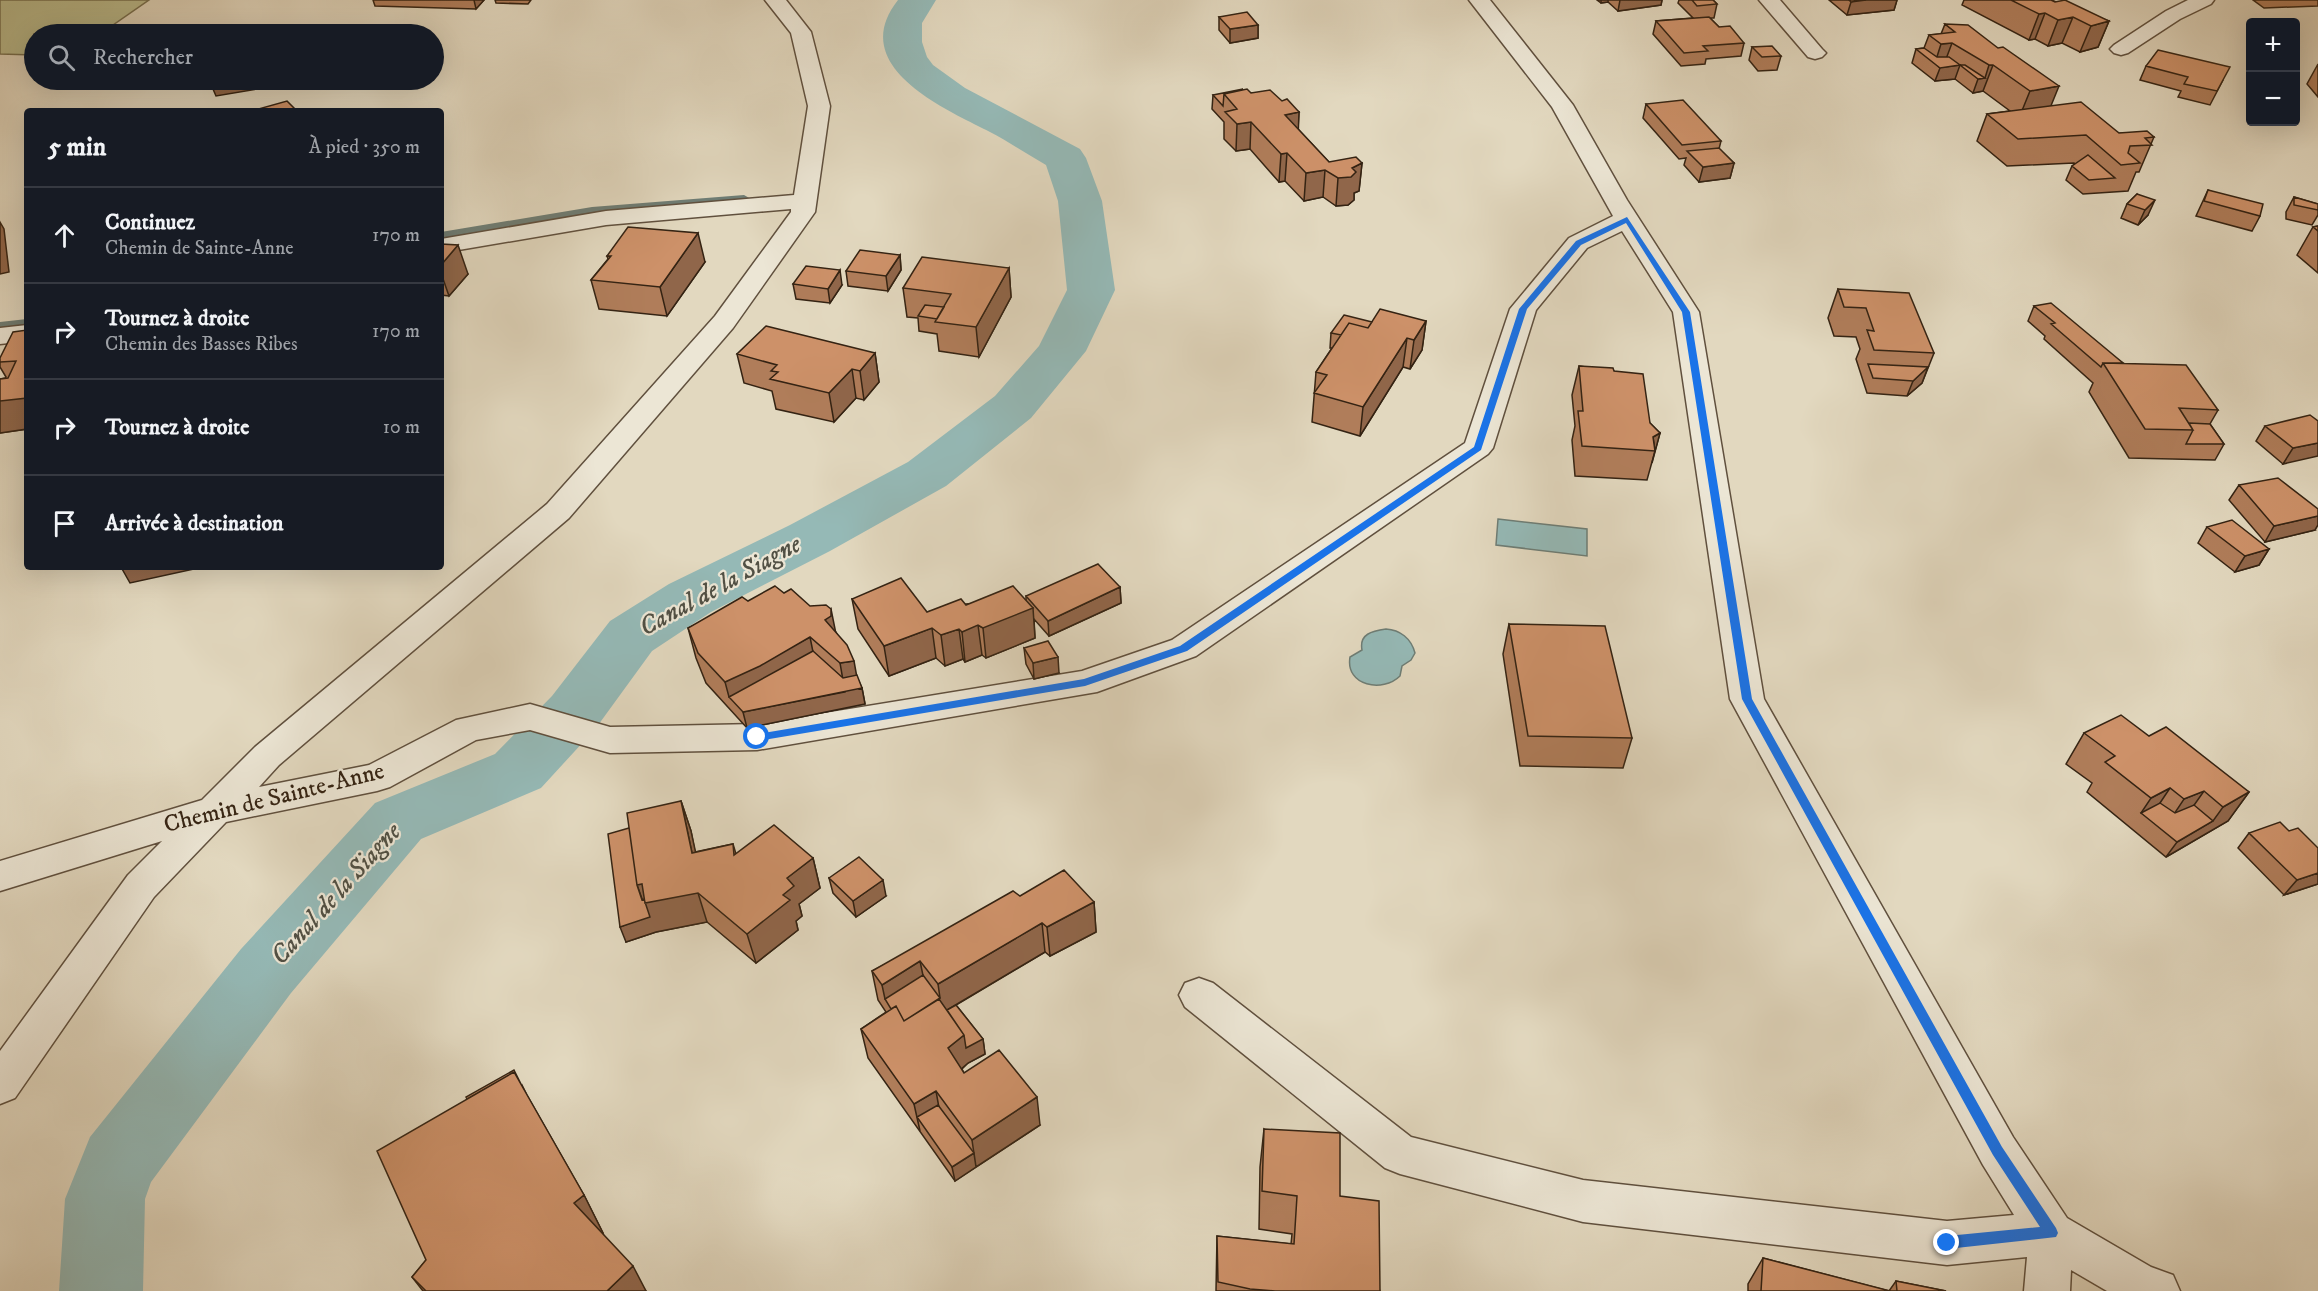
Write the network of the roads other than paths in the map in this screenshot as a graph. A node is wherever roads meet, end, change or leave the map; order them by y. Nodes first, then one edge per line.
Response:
1 (775, 0) edge
2 (1479, 0) edge
3 (1770, 0) edge
4 (2204, 0) edge
5 (2121, 49) dead end
6 (1815, 53) dead end
7 (805, 201) junction
8 (1627, 219) junction
9 (444, 245) edge
10 (24, 333) edge
11 (0, 336) edge
12 (215, 810) junction
13 (0, 876) edge
14 (1199, 995) dead end
15 (0, 1085) edge
16 (2051, 1233) junction
17 (2047, 1291) edge
18 (2157, 1291) edge

1 - 7 street
2 - 8 street
3 - 6 street
4 - 5 street
7 - 9 street
7 - 12 street
8 - 12 street, Chemin de Sainte-Anne
8 - 16 street
10 - 11 street
12 - 13 street, Chemin de Sainte-Anne
12 - 15 street
14 - 16 street
16 - 17 street
16 - 18 street

